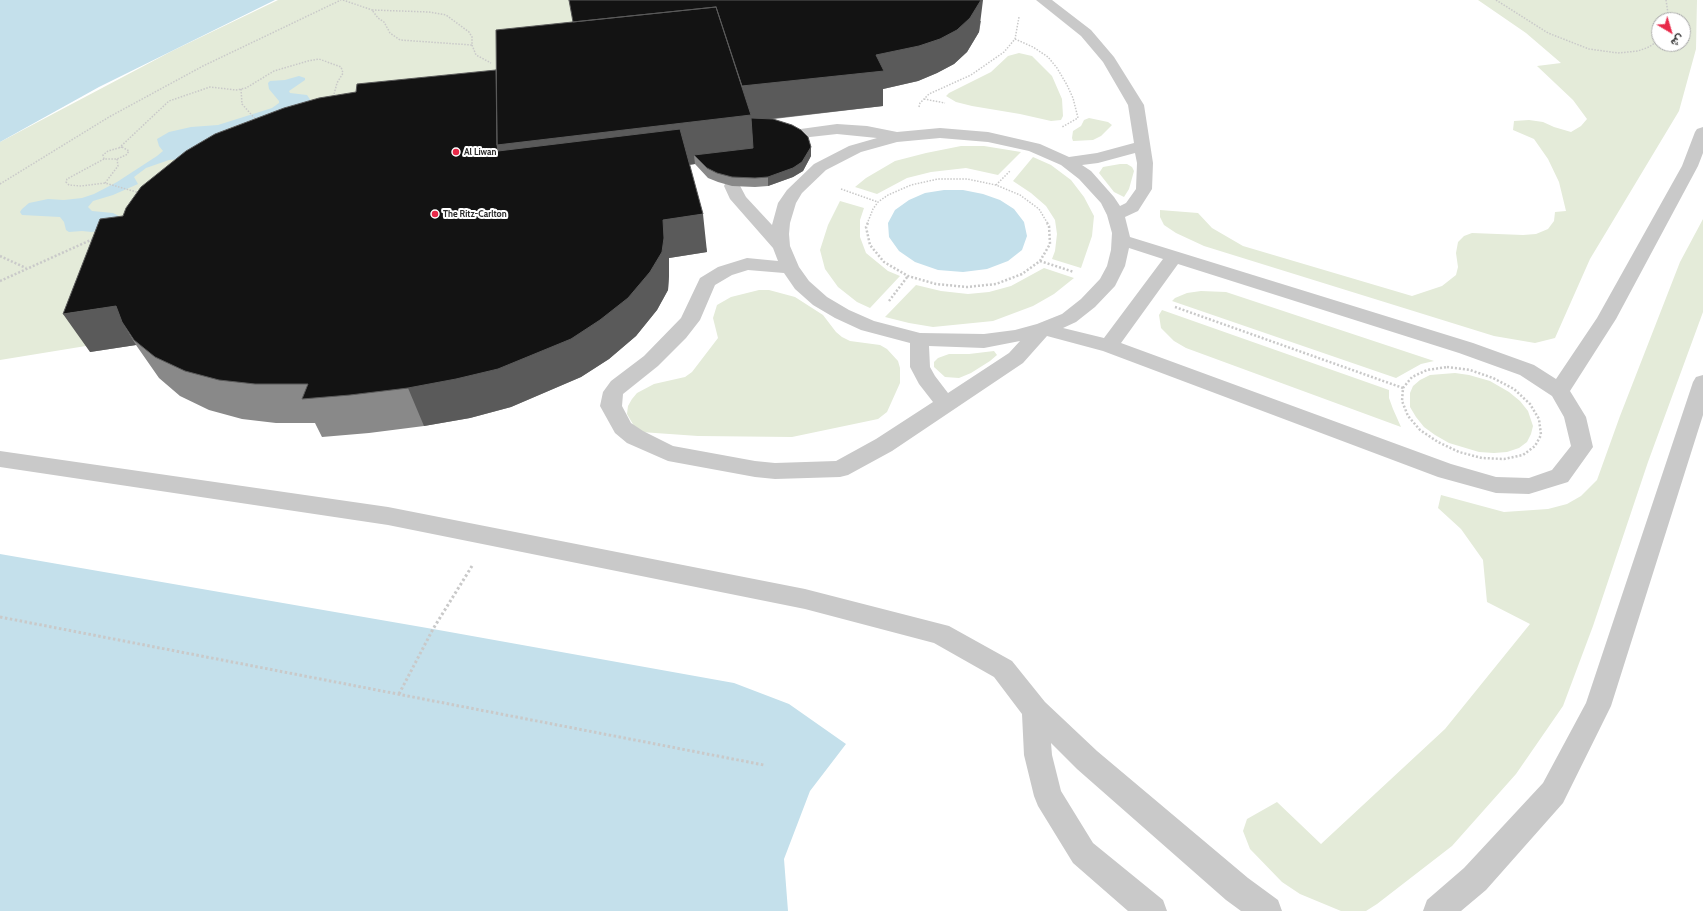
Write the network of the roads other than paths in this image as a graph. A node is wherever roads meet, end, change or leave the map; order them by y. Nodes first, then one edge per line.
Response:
1 (1042, 0) edge
2 (1703, 132) edge
3 (792, 134) edge
4 (896, 137) junction
5 (1143, 146) junction
6 (1067, 162) junction
7 (732, 186) edge
8 (1116, 216) junction
9 (1121, 240) junction
10 (781, 246) junction
11 (1174, 257) junction
12 (790, 268) junction
13 (1043, 328) junction
14 (920, 339) junction
15 (1109, 346) junction
16 (1703, 382) edge
17 (1559, 391) junction
18 (946, 404) junction
19 (0, 459) edge
20 (1035, 710) junction
21 (1152, 911) edge
22 (1267, 911) edge
23 (1438, 911) edge

1 - 5 lane
2 - 17 lane
3 - 4 lane
4 - 6 lane
4 - 10 lane
5 - 6 lane
5 - 8 lane
6 - 8 lane
7 - 10 lane
8 - 9 lane
9 - 11 lane
9 - 13 lane
10 - 12 lane
11 - 15 lane
11 - 17 lane
12 - 14 lane
12 - 18 lane
13 - 14 lane
13 - 15 lane
13 - 18 lane
14 - 18 lane
15 - 17 lane
16 - 23 lane
19 - 20 lane
20 - 21 lane
20 - 22 lane

